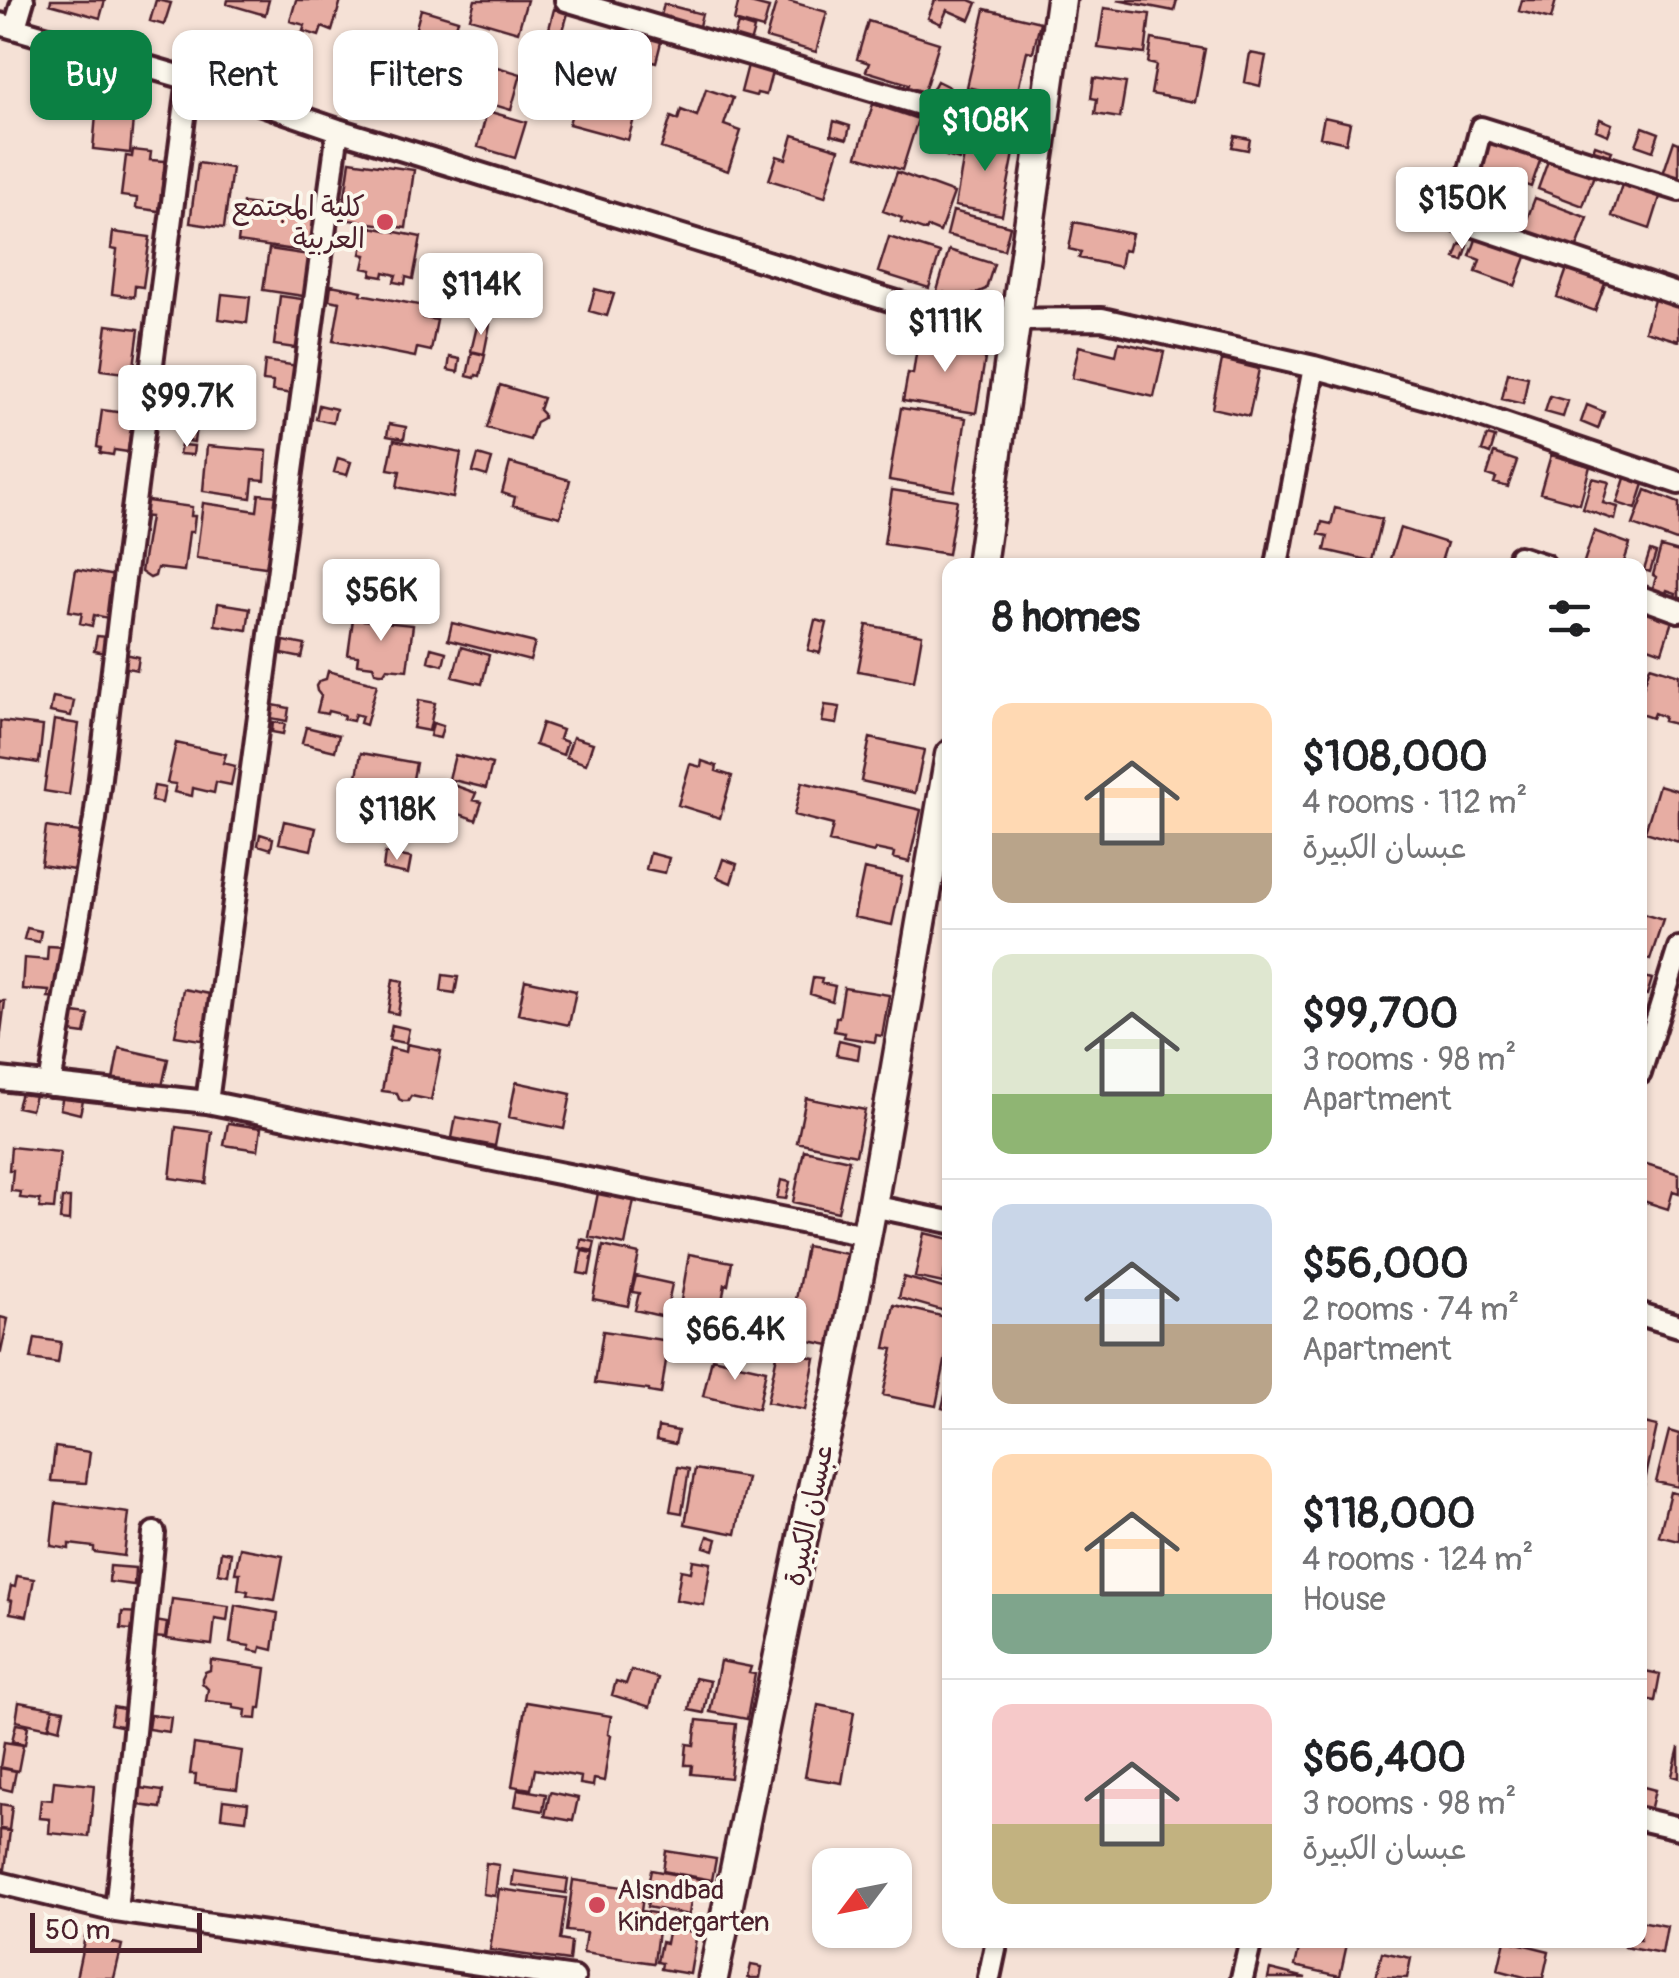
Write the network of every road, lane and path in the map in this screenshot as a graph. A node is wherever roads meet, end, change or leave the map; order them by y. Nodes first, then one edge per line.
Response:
1 (23, 0) edge
2 (566, 0) edge
3 (1061, 0) edge
4 (7, 26) edge
5 (172, 74) edge
6 (184, 120) edge
7 (309, 120) edge
8 (338, 130) junction
9 (1042, 140) junction
10 (1679, 190) edge
11 (1679, 295) edge
12 (1016, 320) junction
13 (1314, 367) junction
14 (1679, 483) edge
15 (1519, 556) dead end
16 (982, 558) edge
17 (1278, 558) edge
18 (1525, 558) edge
19 (1647, 599) edge
20 (1679, 610) edge
21 (942, 801) edge
22 (1679, 948) edge
23 (1647, 1051) edge
24 (0, 1079) edge
25 (50, 1085) junction
26 (207, 1102) junction
27 (872, 1206) junction
28 (942, 1220) edge
29 (865, 1234) junction
30 (1647, 1316) edge
31 (1679, 1326) edge
32 (154, 1534) dead end
33 (1647, 1821) edge
34 (1679, 1828) edge
35 (0, 1882) edge
36 (116, 1911) junction
37 (996, 1948) edge
38 (1248, 1948) edge
39 (574, 1978) edge
40 (713, 1978) edge
41 (989, 1978) edge
42 (1242, 1978) edge

1 - 4 street
2 - 9 street
3 - 9 main road
4 - 5 street
6 - 25 street
7 - 8 street
8 - 12 street
8 - 26 street
9 - 12 main road
10 - 11 street
12 - 13 street
12 - 16 main road
13 - 14 street
13 - 17 street
15 - 18 street
19 - 20 street
21 - 27 main road, عبسان الكبيرة
22 - 23 street
24 - 25 street
25 - 26 street
26 - 29 street
27 - 28 street
27 - 29 main road, عبسان الكبيرة
29 - 40 main road, عبسان الكبيرة
30 - 31 street
32 - 36 street
33 - 34 street
35 - 36 street
36 - 39 street
37 - 41 street
38 - 42 street

